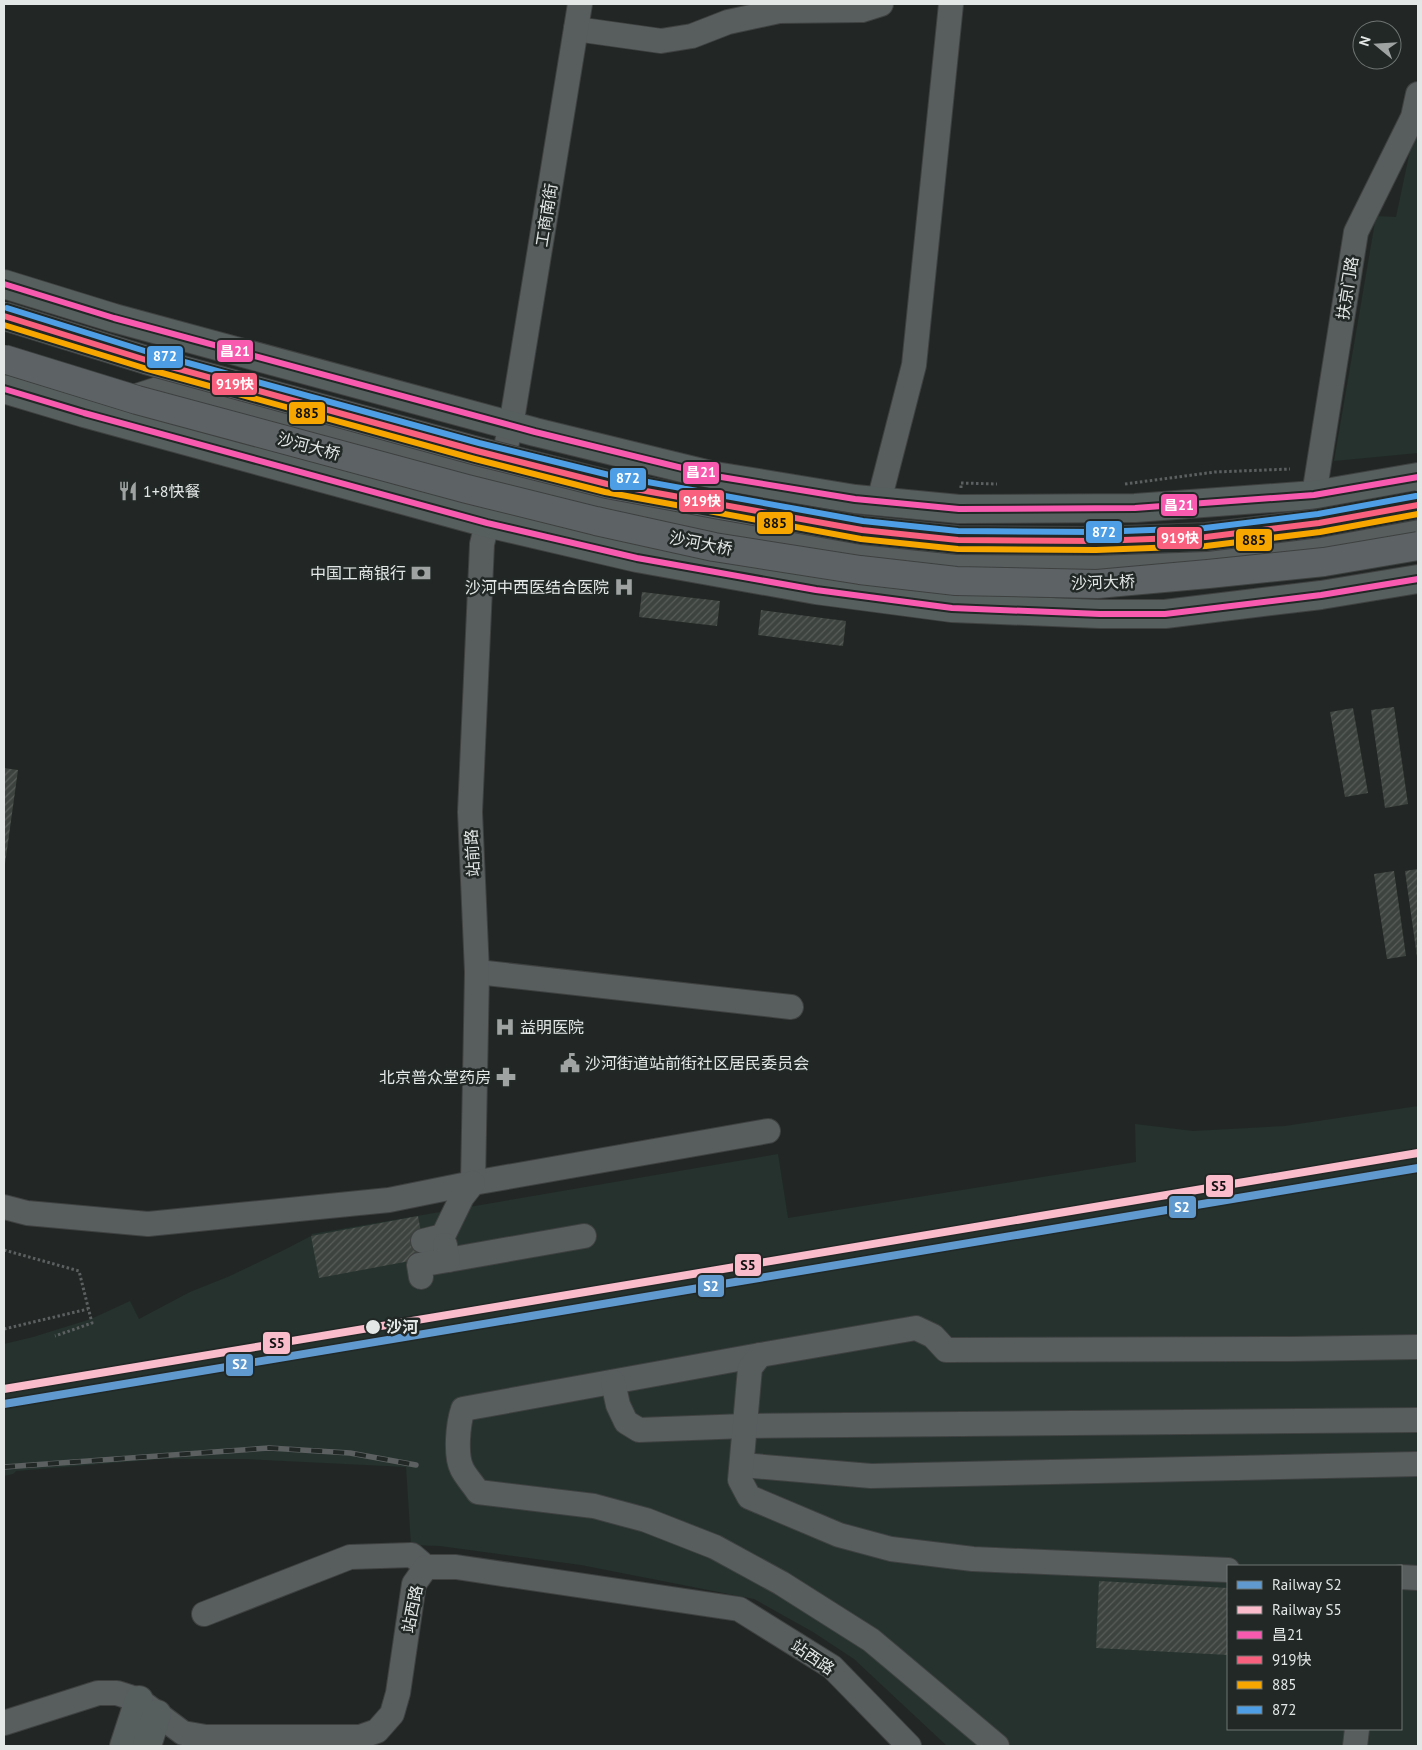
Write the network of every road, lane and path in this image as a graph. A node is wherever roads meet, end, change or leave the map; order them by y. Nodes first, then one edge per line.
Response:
1 (580, 4) edge
2 (881, 4) edge
3 (951, 4) edge
4 (576, 29) junction
5 (1418, 94) edge
6 (4, 284) edge
7 (4, 316) edge
8 (4, 359) edge
9 (4, 388) edge
10 (84, 412) junction
11 (511, 426) junction
12 (499, 476) junction
13 (1418, 477) edge
14 (1314, 495) junction
15 (878, 501) junction
16 (1418, 505) edge
17 (487, 523) junction
18 (1418, 529) edge
19 (1418, 546) edge
20 (1418, 579) edge
21 (477, 972) junction
22 (791, 1006) dead end
23 (768, 1131) dead end
24 (473, 1183) junction
25 (4, 1207) edge
26 (584, 1236) dead end
27 (4, 1250) edge
28 (448, 1260) junction
29 (420, 1277) dead end
30 (88, 1309) junction
31 (4, 1329) edge
32 (55, 1336) dead end
33 (1418, 1347) edge
34 (760, 1355) junction
35 (613, 1382) junction
36 (1418, 1420) edge
37 (745, 1426) junction
38 (1418, 1464) edge
39 (742, 1465) junction
40 (426, 1567) junction
41 (1227, 1570) edge
42 (1402, 1577) edge
43 (1418, 1578) edge
44 (204, 1614) dead end
45 (148, 1707) junction
46 (4, 1723) edge
47 (1357, 1730) edge
48 (377, 1739) edge
49 (124, 1746) edge
50 (147, 1746) edge
51 (909, 1746) edge
52 (997, 1746) edge
53 (1355, 1746) edge

1 - 4 street, 工商南街
2 - 4 street
3 - 15 street
4 - 11 street, 工商南街
5 - 14 street, 扶京门路
6 - 11 main road
7 - 16 highway, bridge
8 - 19 highway, 沙河大桥, bridge
9 - 10 main road
10 - 12 street
10 - 17 main road
11 - 12 street, 工商南街
11 - 15 main road
12 - 17 street, 站前路
12 - 18 street
13 - 14 main road
14 - 15 main road
17 - 20 main road
17 - 21 street, 站前路
21 - 22 street
21 - 24 street, 站前路
23 - 24 street
24 - 25 street
24 - 28 street
26 - 28 street
27 - 30 path
28 - 29 street
30 - 31 path
30 - 32 path
33 - 34 street
34 - 35 street
34 - 37 street
35 - 37 street
35 - 52 street
36 - 37 street
37 - 39 street
38 - 39 street
39 - 41 street
40 - 44 street
40 - 48 street, 站西路
40 - 51 street, 站西路
42 - 43 street
45 - 46 street, 站西路
45 - 48 street, 站西路
45 - 49 main road
45 - 50 main road
47 - 53 street

